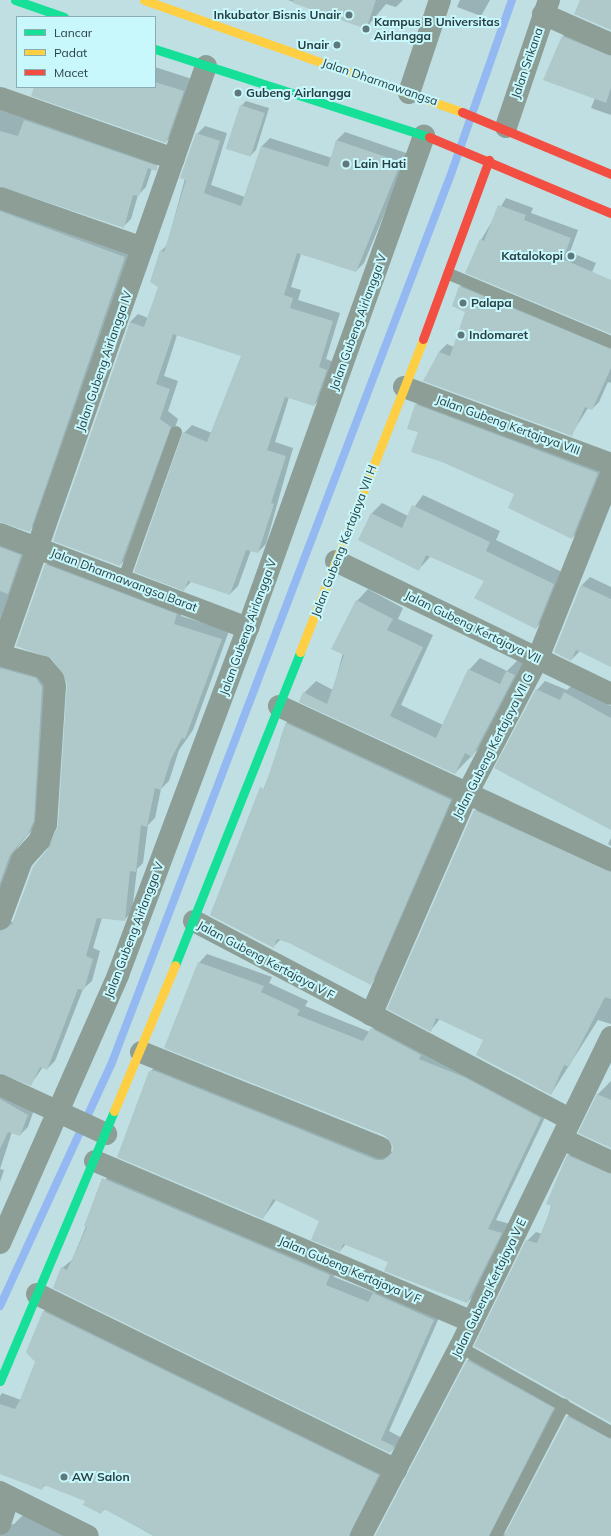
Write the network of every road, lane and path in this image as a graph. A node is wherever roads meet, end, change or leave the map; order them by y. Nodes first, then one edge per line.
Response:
1 (15, 0) edge
2 (144, 0) edge
3 (440, 0) edge
4 (546, 7) edge
5 (61, 16) edge
6 (611, 44) edge
7 (156, 49) edge
8 (206, 66) junction
9 (410, 93) junction
10 (0, 98) edge
11 (502, 125) junction
12 (429, 137) junction
13 (486, 158) junction
14 (174, 159) junction
15 (611, 174) edge
16 (0, 198) edge
17 (611, 213) edge
18 (143, 248) junction
19 (449, 274) junction
20 (611, 342) edge
21 (404, 387) junction
22 (176, 432) dead end
23 (611, 464) edge
24 (611, 476) edge
25 (0, 534) edge
26 (39, 547) junction
27 (336, 561) junction
28 (123, 581) junction
29 (8, 610) edge
30 (248, 628) junction
31 (0, 654) edge
32 (538, 658) junction
33 (611, 694) edge
34 (279, 706) junction
35 (468, 792) junction
36 (611, 860) edge
37 (0, 919) edge
38 (194, 920) junction
39 (371, 1015) junction
40 (611, 1037) edge
41 (141, 1052) junction
42 (0, 1085) edge
43 (64, 1116) junction
44 (566, 1129) junction
45 (101, 1131) junction
46 (381, 1148) dead end
47 (95, 1161) junction
48 (611, 1162) edge
49 (0, 1243) edge
50 (37, 1294) junction
51 (472, 1322) junction
52 (460, 1347) junction
53 (0, 1381) edge
54 (564, 1405) junction
55 (611, 1432) edge
56 (396, 1470) junction
57 (5, 1494) edge
58 (0, 1524) edge
59 (88, 1536) edge
60 (361, 1536) edge
61 (496, 1536) edge

1 - 5 street
2 - 9 street, Jalan Dharmawangsa
3 - 9 street
4 - 6 street
4 - 11 street, Jalan Srikana
7 - 8 street
8 - 12 street
8 - 14 street, Jalan Gubeng Airlangga IV
9 - 11 street, Jalan Dharmawangsa
10 - 14 street
11 - 15 street, Jalan Dharmawangsa
12 - 13 street
12 - 30 street, Jalan Gubeng Airlangga V
13 - 17 street
13 - 19 street, Jalan Gubeng Kertajaya VII H
14 - 18 street, Jalan Gubeng Airlangga IV
16 - 18 street
18 - 26 street, Jalan Gubeng Airlangga IV
19 - 20 lane
19 - 21 street, Jalan Gubeng Kertajaya VII H
21 - 23 street, Jalan Gubeng Kertajaya VIII
21 - 27 street, Jalan Gubeng Kertajaya VII H
22 - 28 lane
24 - 32 street, Jalan Gubeng Kertajaya VII G
25 - 26 street, Jalan Dharmawangsa Barat
26 - 28 street, Jalan Dharmawangsa Barat
26 - 29 street, Jalan Gubeng Airlangga IV
27 - 32 street, Jalan Gubeng Kertajaya VII
27 - 34 street, Jalan Gubeng Kertajaya VII H
28 - 30 street, Jalan Dharmawangsa Barat
29 - 31 street, Jalan Gubeng Airlangga IV
30 - 43 street, Jalan Gubeng Airlangga V
31 - 37 street
32 - 33 street, Jalan Gubeng Kertajaya VII
32 - 35 street, Jalan Gubeng Kertajaya VII G
34 - 35 street
34 - 38 street, Jalan Gubeng Kertajaya VII H
35 - 36 street
35 - 39 street, Jalan Gubeng Kertajaya VII G
38 - 39 street, Jalan Gubeng Kertajaya V F
38 - 41 street, Jalan Gubeng Kertajaya V F
39 - 44 street, Jalan Gubeng Kertajaya V F
40 - 44 street, Jalan Gubeng Kertajaya V E
41 - 45 street, Jalan Gubeng Kertajaya V F
41 - 46 street
42 - 43 street
43 - 45 street
43 - 49 street, Jalan Gubeng Airlangga V
44 - 48 street, Jalan Gubeng Kertajaya V F
44 - 51 street, Jalan Gubeng Kertajaya V E
45 - 47 street, Jalan Gubeng Kertajaya V F
47 - 50 street, Jalan Gubeng Kertajaya V F
47 - 51 street, Jalan Gubeng Kertajaya V F
50 - 53 street, Jalan Gubeng Kertajaya V F
50 - 56 street
51 - 52 street, Jalan Gubeng Kertajaya V E
52 - 54 lane
52 - 56 street, Jalan Gubeng Kertajaya V E
54 - 55 lane
54 - 61 lane
56 - 60 street, Jalan Gubeng Kertajaya V E
57 - 58 street
57 - 59 street

